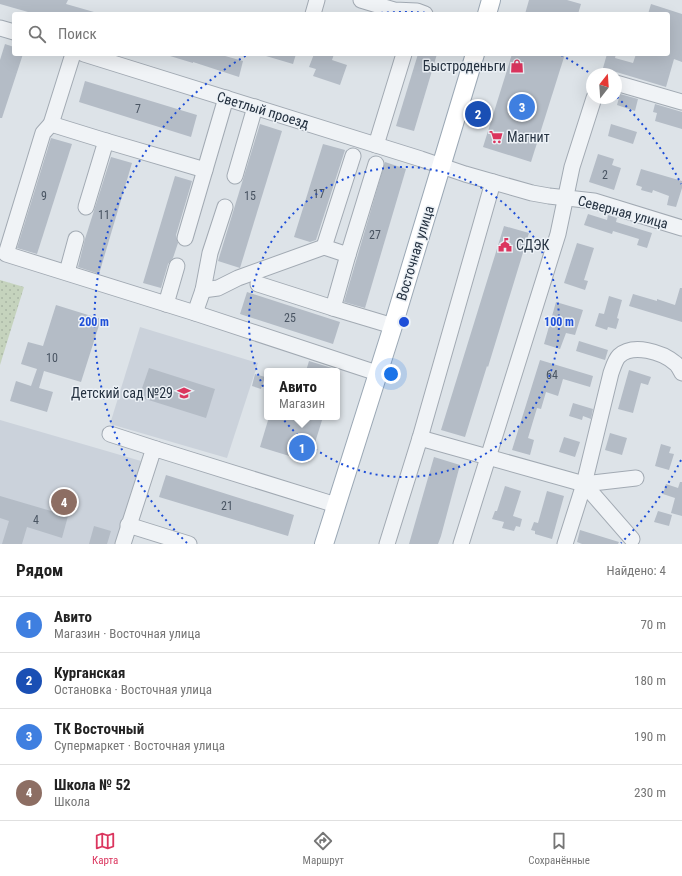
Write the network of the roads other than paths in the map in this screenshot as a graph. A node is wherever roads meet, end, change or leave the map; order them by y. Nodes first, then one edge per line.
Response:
1 (317, 0) edge
2 (491, 0) edge
3 (367, 6) edge
4 (314, 12) edge
5 (411, 12) edge
6 (488, 12) edge
7 (0, 28) edge
8 (12, 31) edge
9 (73, 56) edge
10 (90, 56) edge
11 (403, 56) edge
12 (474, 56) edge
13 (622, 86) edge
14 (226, 98) junction
15 (682, 102) edge
16 (592, 104) edge
17 (255, 107) junction
18 (51, 124) junction
19 (106, 141) junction
20 (376, 145) junction
21 (353, 156) dead end
22 (376, 164) dead end
23 (441, 166) junction
24 (205, 170) junction
25 (235, 176) dead end
26 (493, 182) junction
27 (565, 197) junction
28 (86, 207) dead end
29 (225, 207) dead end
30 (682, 228) edge
31 (185, 238) dead end
32 (76, 239) dead end
33 (324, 247) junction
34 (348, 255) junction
35 (177, 266) dead end
36 (67, 272) junction
37 (258, 284) dead end
38 (203, 290) junction
39 (166, 304) junction
40 (333, 308) junction
41 (195, 313) junction
42 (392, 326) junction
43 (377, 373) junction
44 (682, 373) edge
45 (110, 434) dead end
46 (420, 438) junction
47 (156, 449) junction
48 (488, 456) junction
49 (636, 478) dead end
50 (584, 484) junction
51 (336, 505) junction
52 (128, 525) junction
53 (632, 538) dead end
54 (123, 544) edge
55 (188, 544) edge
56 (324, 544) edge
57 (387, 544) edge
58 (460, 544) edge
59 (565, 544) edge

1 - 4 street
2 - 6 main road
3 - 5 street
7 - 8 street
9 - 18 street
10 - 14 street, Светлый проезд
11 - 20 street
12 - 23 main road, Восточная улица
13 - 15 street
14 - 17 street, Светлый проезд
14 - 24 street
16 - 27 street
17 - 20 street, Светлый проезд
17 - 25 street
18 - 19 street
18 - 36 street
19 - 24 street
19 - 28 street
20 - 23 street, Светлый проезд
21 - 33 street
22 - 34 street
23 - 26 street, Светлый проезд
23 - 42 main road, Восточная улица
24 - 31 street
26 - 27 street, Северная улица
26 - 46 street
27 - 30 street, Северная улица
27 - 48 street
29 - 38 street
32 - 36 street
33 - 34 street
33 - 38 street
34 - 40 street
35 - 39 street
36 - 39 street
37 - 40 street
38 - 41 street
39 - 41 street
40 - 42 street
41 - 43 street
42 - 43 main road, Восточная улица
43 - 51 main road, Восточная улица
44 - 50 street
45 - 47 street
46 - 48 street
46 - 57 street
47 - 51 street
47 - 52 street
48 - 50 street
48 - 58 street
49 - 50 street
50 - 53 street
50 - 59 street
51 - 56 main road, Восточная улица
52 - 54 street
52 - 55 street

